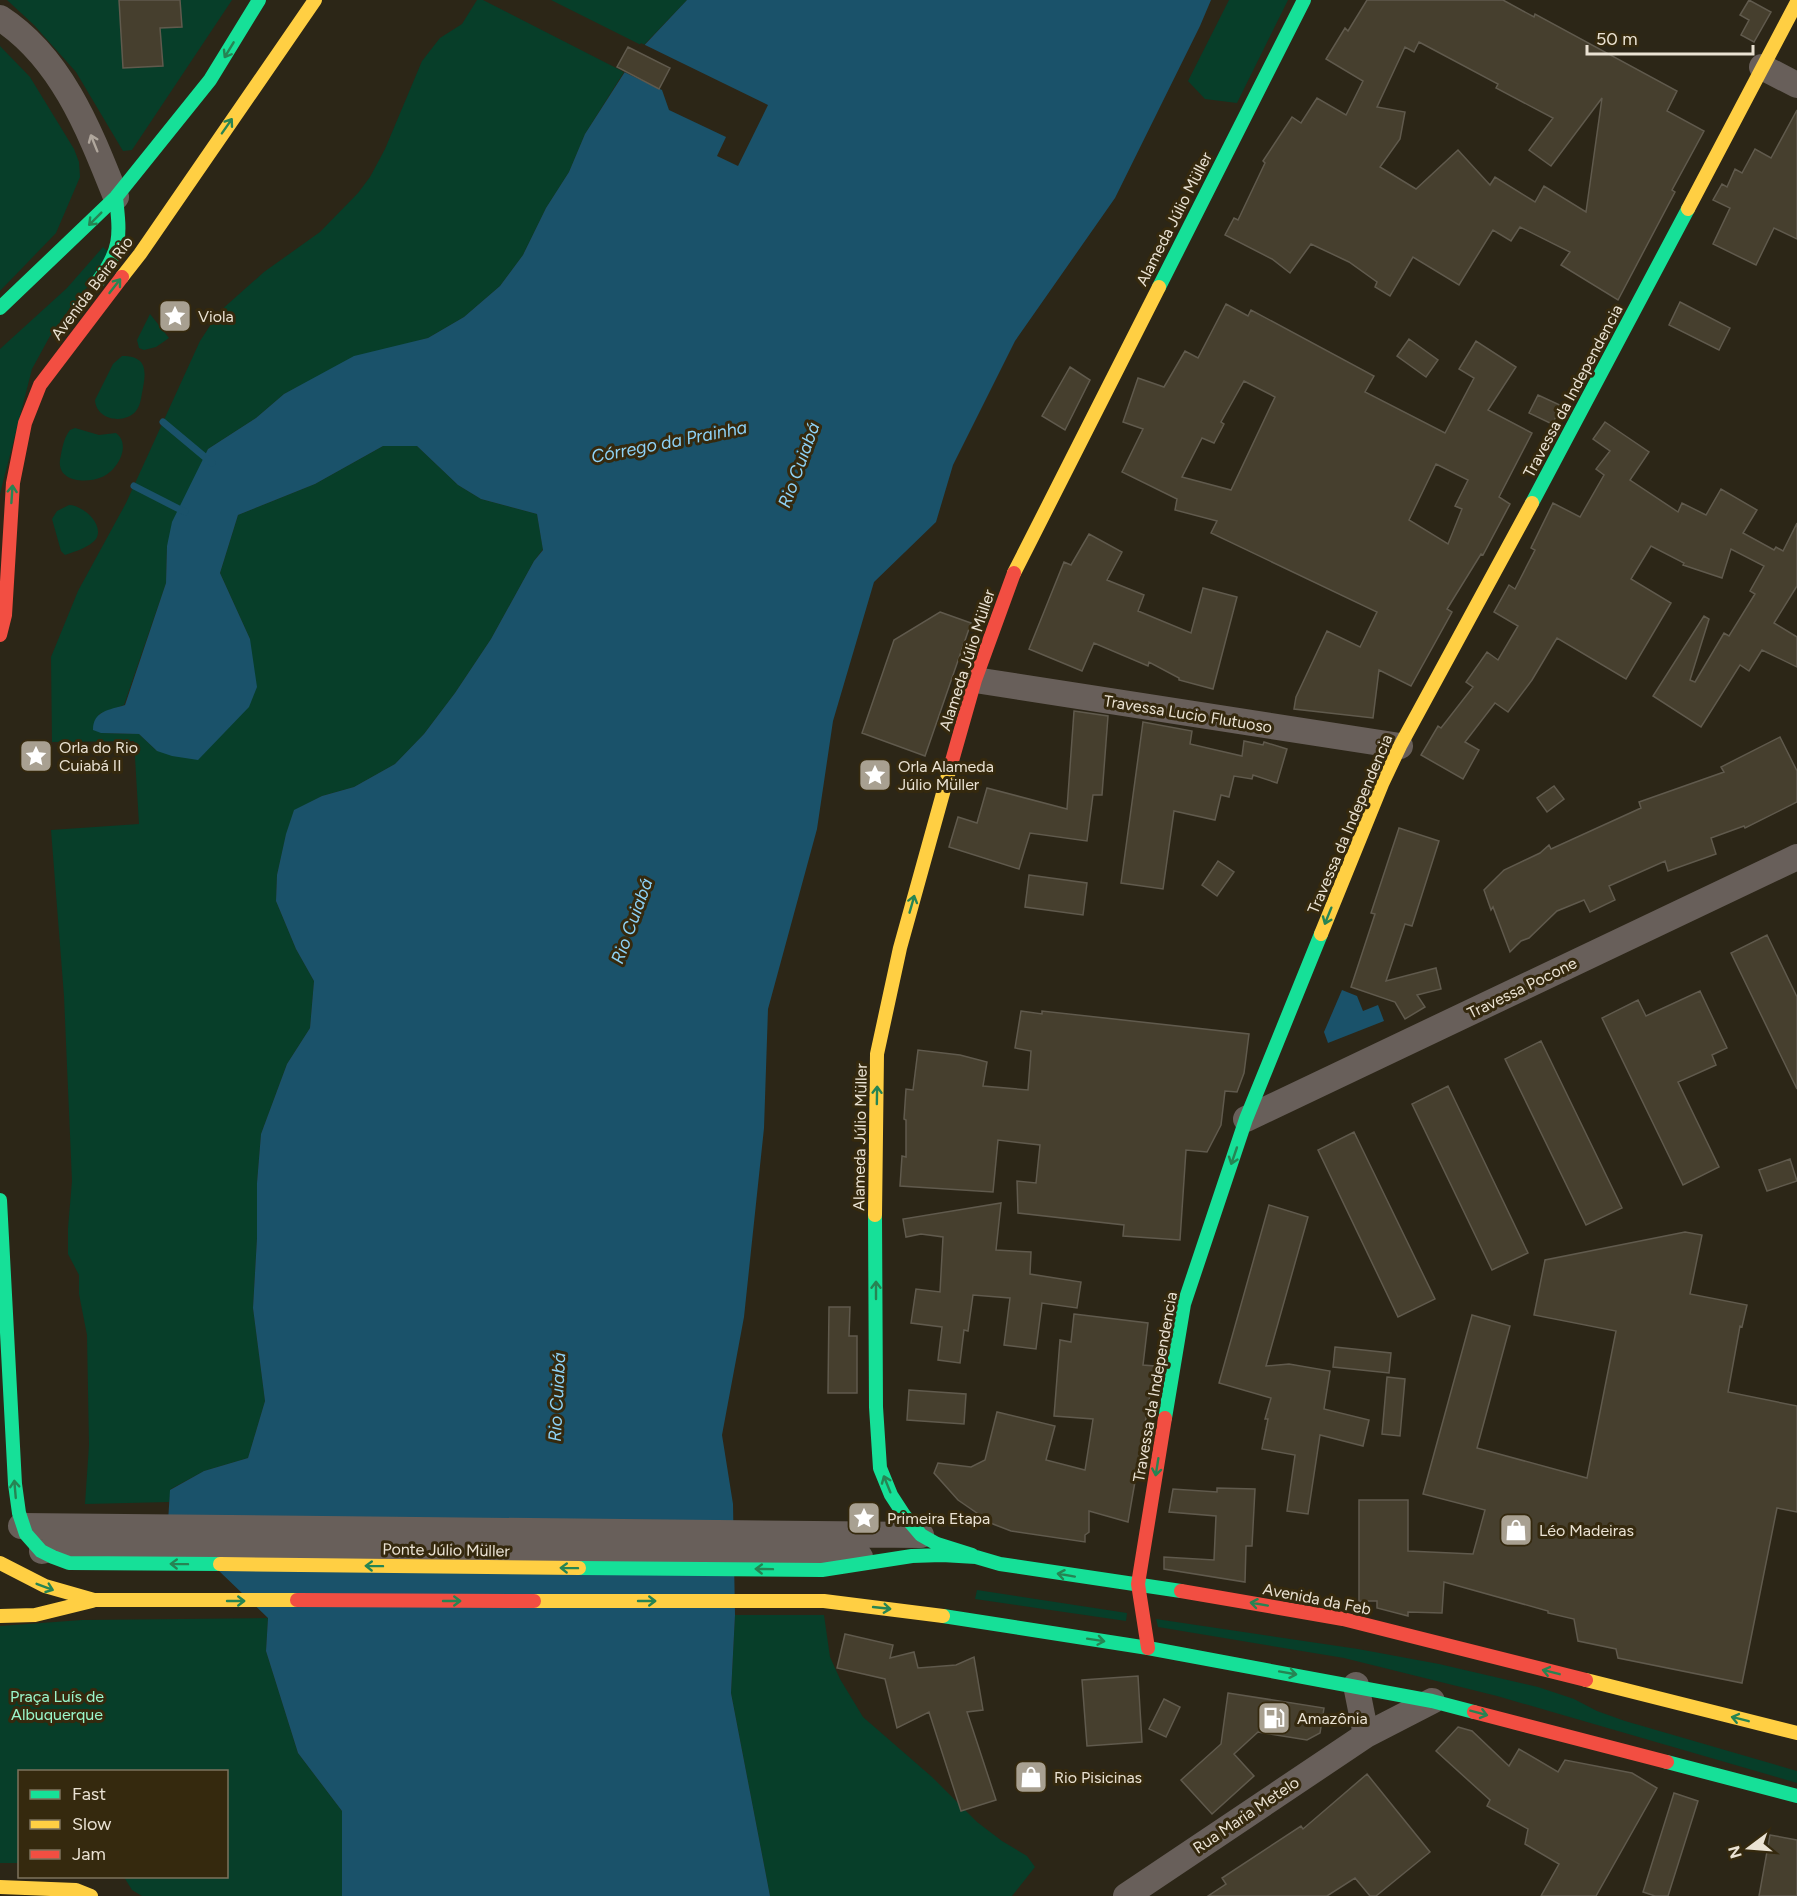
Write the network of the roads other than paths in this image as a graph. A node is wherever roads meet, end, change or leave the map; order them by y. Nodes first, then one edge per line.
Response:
1 (259, 0) edge
2 (315, 0) edge
3 (1304, 0) edge
4 (1797, 2) edge
5 (0, 18) edge
6 (1762, 67) junction
7 (1797, 85) edge
8 (116, 197) junction
9 (90, 291) dead end
10 (0, 308) edge
11 (44, 356) dead end
12 (40, 386) junction
13 (0, 519) edge
14 (9, 540) junction
15 (0, 635) edge
16 (975, 680) junction
17 (1400, 746) junction
18 (1797, 857) edge
19 (1246, 1119) junction
20 (0, 1200) edge
21 (21, 1526) junction
22 (921, 1534) junction
23 (69, 1544) junction
24 (42, 1551) joint
25 (823, 1552) junction
26 (976, 1557) junction
27 (884, 1559) joint
28 (0, 1563) edge
29 (1138, 1584) junction
30 (94, 1600) junction
31 (0, 1616) edge
32 (1148, 1648) junction
33 (1356, 1685) junction
34 (1432, 1701) junction
35 (1797, 1733) edge
36 (1366, 1735) junction
37 (1797, 1797) edge
38 (0, 1887) edge
39 (91, 1896) edge
40 (1126, 1896) edge

1 -> 8 main road
12 -> 2 main road, Avenida Beira Rio
3 - 16 main road, Alameda Júlio Müller
4 - 6 main road, Travessa da Independencia
8 -> 5 street
6 - 7 street
6 - 17 main road, Travessa da Independencia
8 - 9 main road
8 -> 10 main road
11 - 12 main road
14 -> 12 main road, Avenida Beira Rio
13 - 14 main road
14 - 15 main road, Avenida Beira Rio
16 - 17 street, Travessa Lucio Flutuoso
22 -> 16 main road, Alameda Júlio Müller
17 -> 19 main road, Travessa da Independencia
18 - 19 street, Travessa Pocone
19 -> 29 main road, Travessa da Independencia
21 -> 20 main road
21 - 23 street
21 - 24 main road
22 - 25 street
22 - 26 main road, Alameda Júlio Müller
23 - 24 street
23 - 25 street
25 -> 23 main road, Ponte Júlio Müller
25 - 27 street
26 - 27 main road, Avenida da Feb
29 -> 26 main road, Avenida da Feb
28 -> 30 main road
29 - 32 main road, Travessa da Independencia
35 -> 29 main road, Avenida da Feb
30 - 31 main road
30 -> 32 main road
32 -> 33 main road
33 - 34 main road
33 - 36 street
34 - 36 street, Rua Maria Metelo
34 -> 37 main road
36 - 40 street, Rua Maria Metelo
38 - 39 main road

